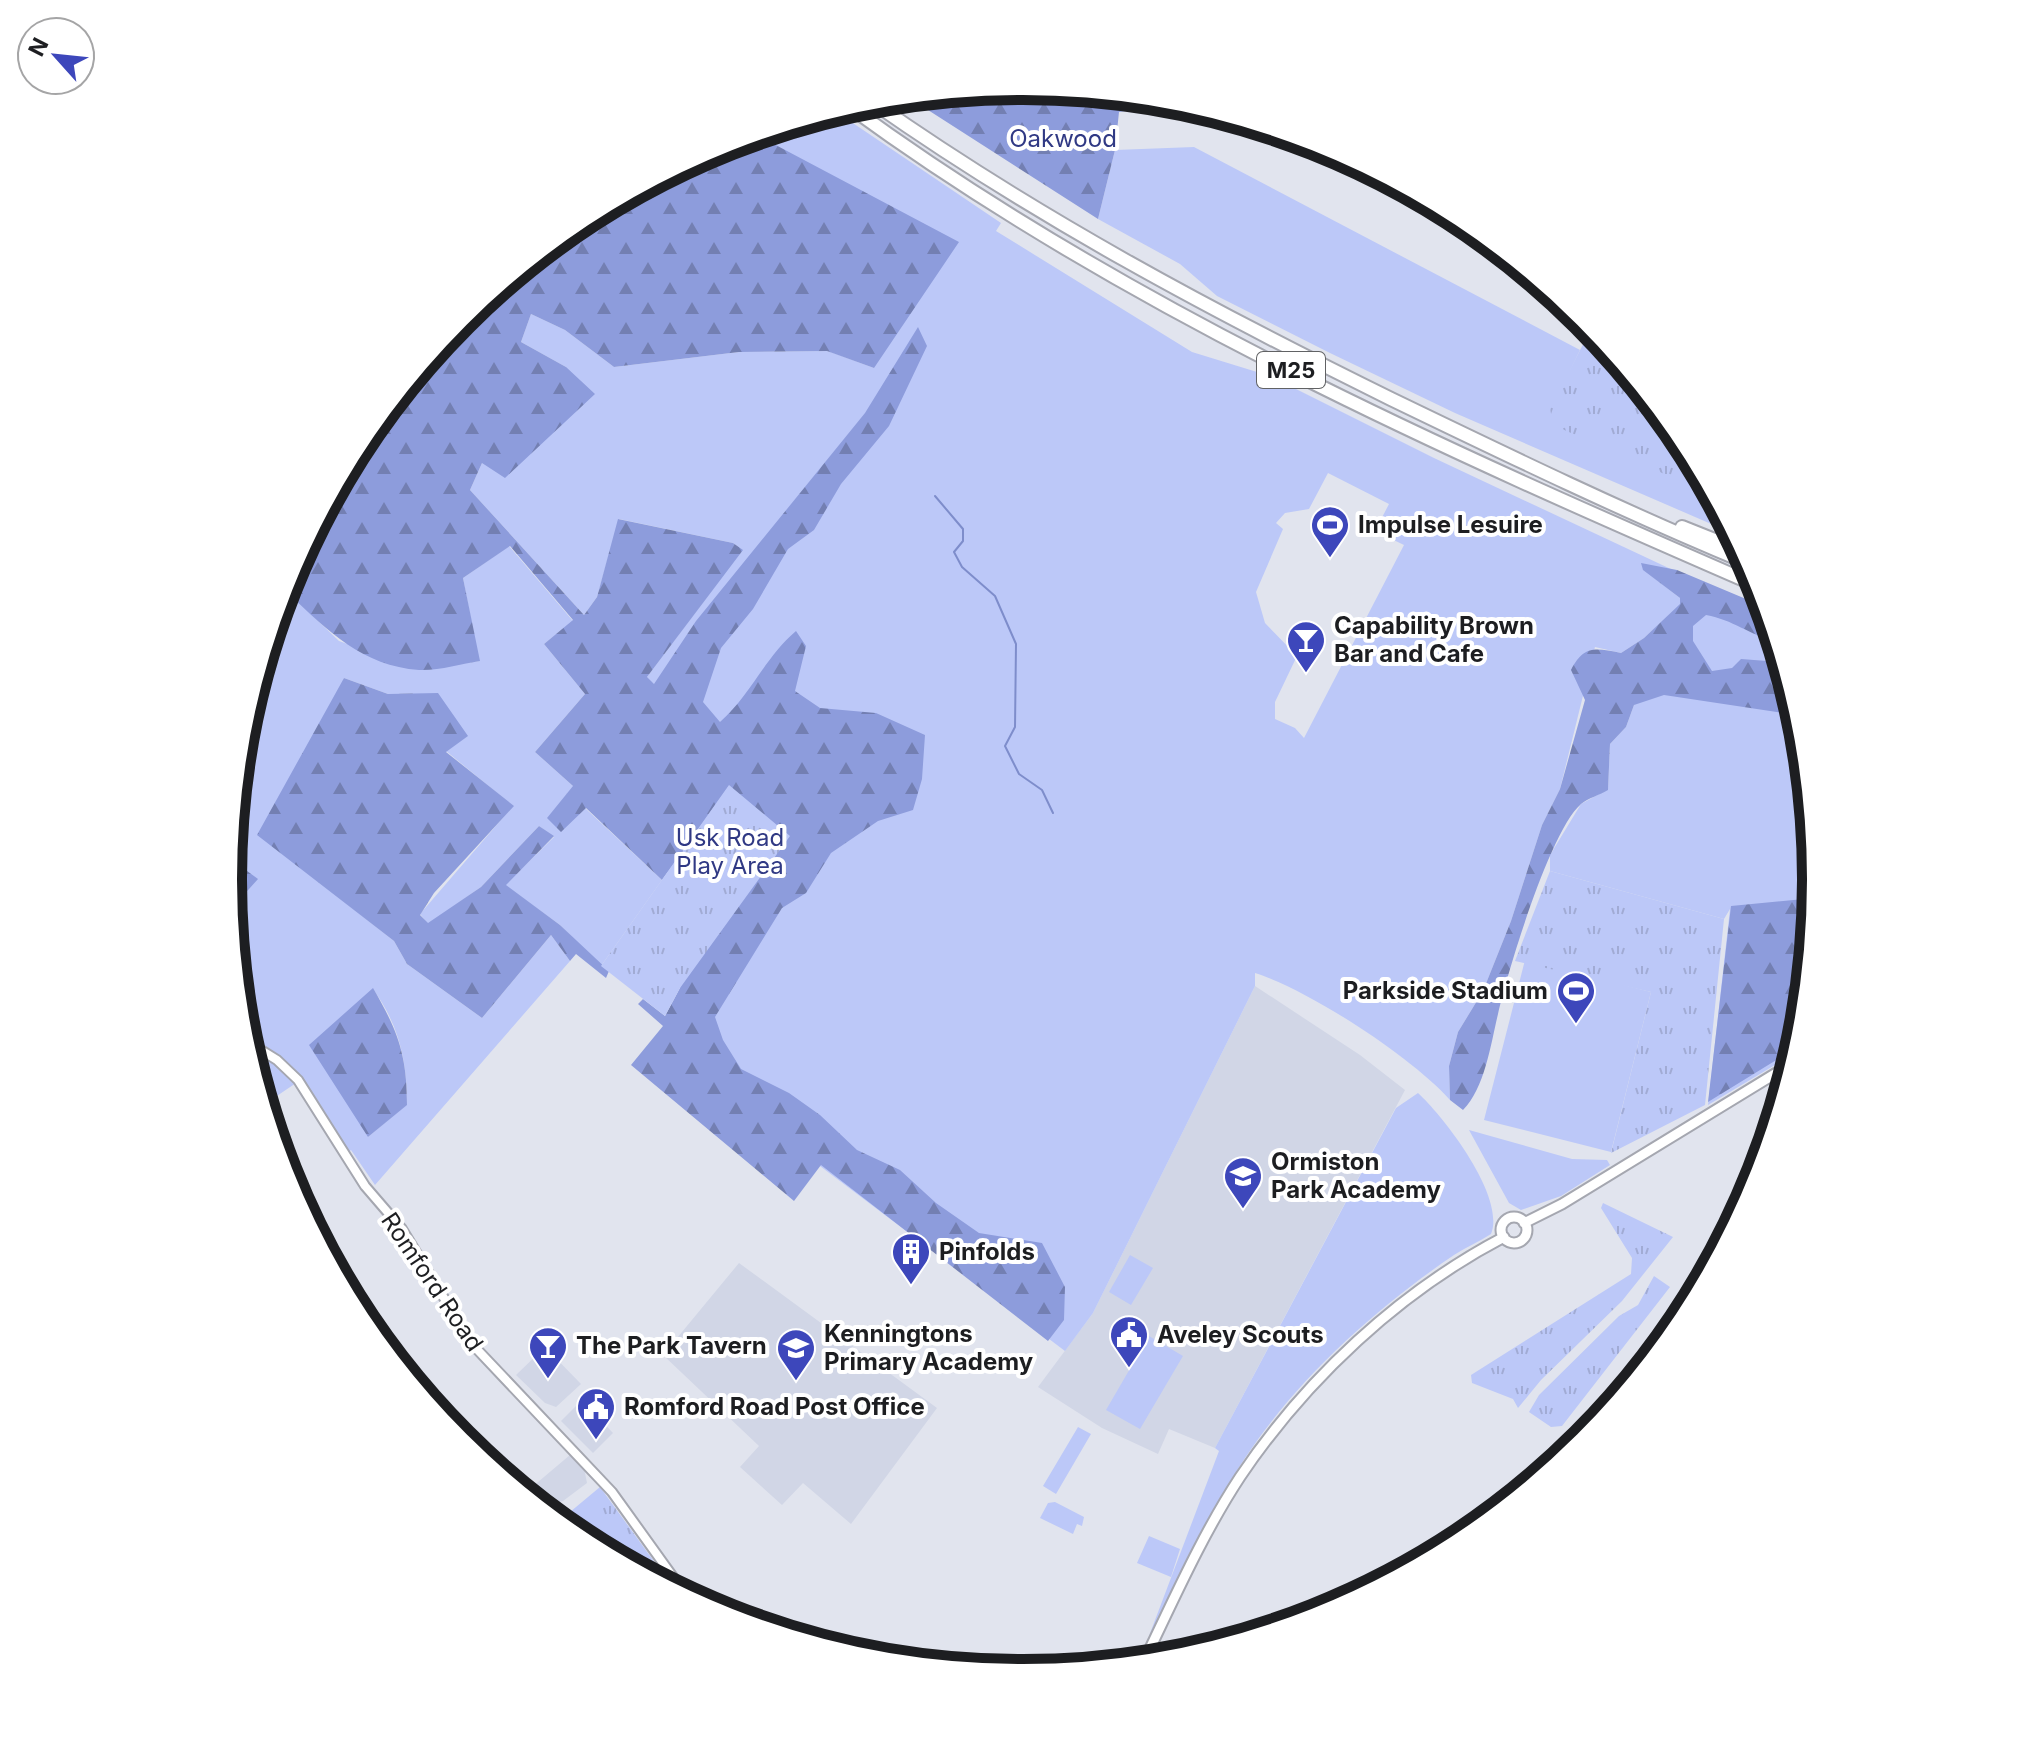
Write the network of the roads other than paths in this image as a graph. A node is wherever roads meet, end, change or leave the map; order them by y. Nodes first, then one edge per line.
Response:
1 (887, 112) edge
2 (864, 116) edge
3 (1574, 485) junction
4 (1725, 544) edge
5 (1730, 555) edge
6 (1741, 578) edge
7 (261, 1050) edge
8 (1777, 1073) edge
9 (1524, 1223) junction
10 (1504, 1237) junction
11 (673, 1577) edge
12 (1151, 1648) edge

1 - 3 highway, M25
2 - 6 highway, M25
3 - 4 highway, M25
3 - 5 highway, M25
7 - 11 street, Romford Road
8 - 9 main road
9 - 10 main road
9 - 10 main road
10 - 12 main road

